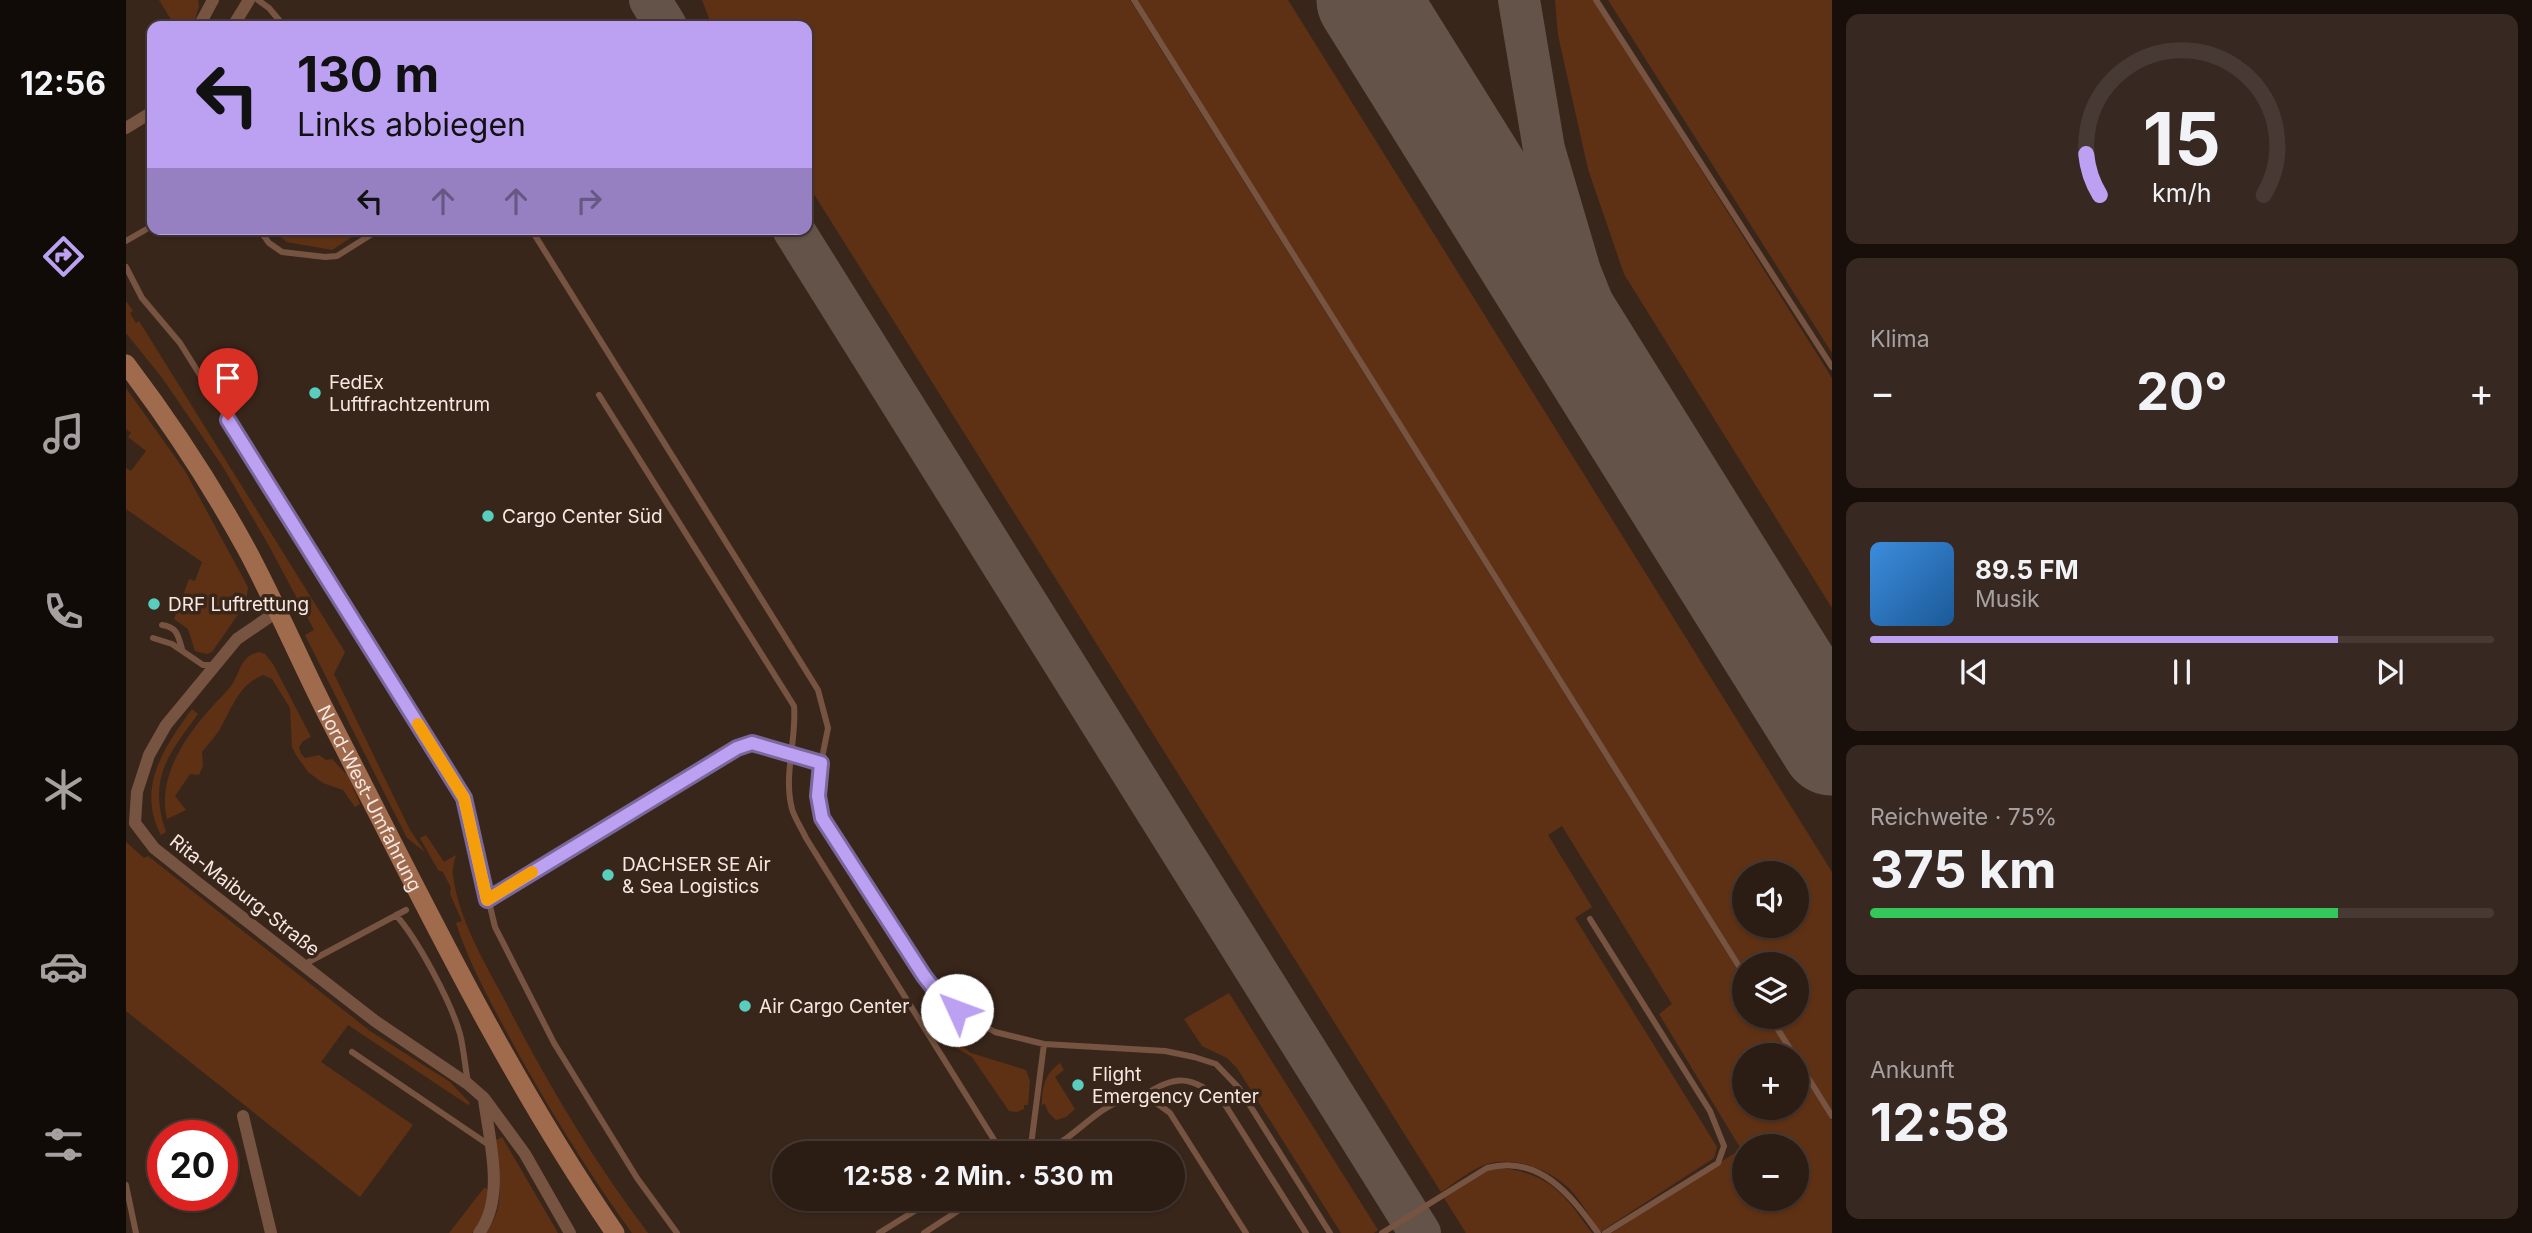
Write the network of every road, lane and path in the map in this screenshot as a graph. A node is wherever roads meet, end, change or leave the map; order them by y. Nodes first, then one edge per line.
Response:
1 (213, 0) edge
2 (249, 0) edge
3 (258, 0) edge
4 (1134, 0) edge
5 (1596, 0) edge
6 (202, 21) edge
7 (236, 21) edge
8 (280, 21) edge
9 (147, 115) edge
10 (126, 128) edge
11 (147, 229) edge
12 (263, 235) edge
13 (370, 235) edge
14 (535, 235) edge
15 (126, 241) edge
16 (126, 267) edge
17 (126, 364) edge
18 (1832, 367) edge
19 (599, 395) dead end
20 (278, 611) junction
21 (162, 625) dead end
22 (153, 638) dead end
23 (182, 649) junction
24 (216, 666) junction
25 (791, 753) junction
26 (821, 763) junction
27 (131, 824) edge
28 (487, 900) junction
29 (406, 910) dead end
30 (396, 915) junction
31 (1590, 919) dead end
32 (1732, 955) edge
33 (303, 965) junction
34 (1044, 1044) junction
35 (352, 1052) dead end
36 (1809, 1079) edge
37 (468, 1084) junction
38 (484, 1098) junction
39 (1140, 1098) junction
40 (243, 1115) dead end
41 (1832, 1116) edge
42 (995, 1141) edge
43 (1032, 1141) edge
44 (1063, 1141) edge
45 (489, 1145) junction
46 (126, 1185) edge
47 (914, 1211) edge
48 (958, 1211) edge
49 (136, 1233) edge
50 (271, 1233) edge
51 (479, 1233) edge
52 (570, 1233) edge
53 (615, 1233) edge
54 (677, 1233) edge
55 (879, 1233) edge
56 (924, 1233) edge
57 (1246, 1233) edge
58 (1306, 1233) edge
59 (1330, 1233) edge
60 (1382, 1233) edge
61 (1598, 1233) edge
62 (1605, 1233) edge

1 - 6 street
2 - 7 street
3 - 8 lane
4 - 32 lane
5 - 18 lane
9 - 10 street
11 - 15 lane
12 - 13 lane
14 - 26 lane
16 - 28 lane
17 - 20 main road, Nord-West-Umfahrung
19 - 25 lane
20 - 24 street, Rita-Maiburg-Straße
20 - 53 main road, Nord-West-Umfahrung
21 - 23 lane
22 - 23 lane
23 - 24 lane
24 - 27 street, Rita-Maiburg-Straße
25 - 26 lane
25 - 28 lane
25 - 42 lane
26 - 34 lane
27 - 33 street, Rita-Maiburg-Straße
28 - 54 lane
29 - 30 lane
30 - 33 lane
30 - 37 lane
31 - 62 lane
33 - 37 street, Rita-Maiburg-Straße
34 - 43 lane
34 - 59 lane
35 - 45 lane
36 - 41 lane
37 - 38 street, Rita-Maiburg-Straße
38 - 45 street
38 - 52 street, Rita-Maiburg-Straße
39 - 44 lane
39 - 57 lane
39 - 58 lane
40 - 50 street
45 - 51 street
46 - 49 lane
47 - 55 lane
48 - 56 lane
60 - 61 lane

